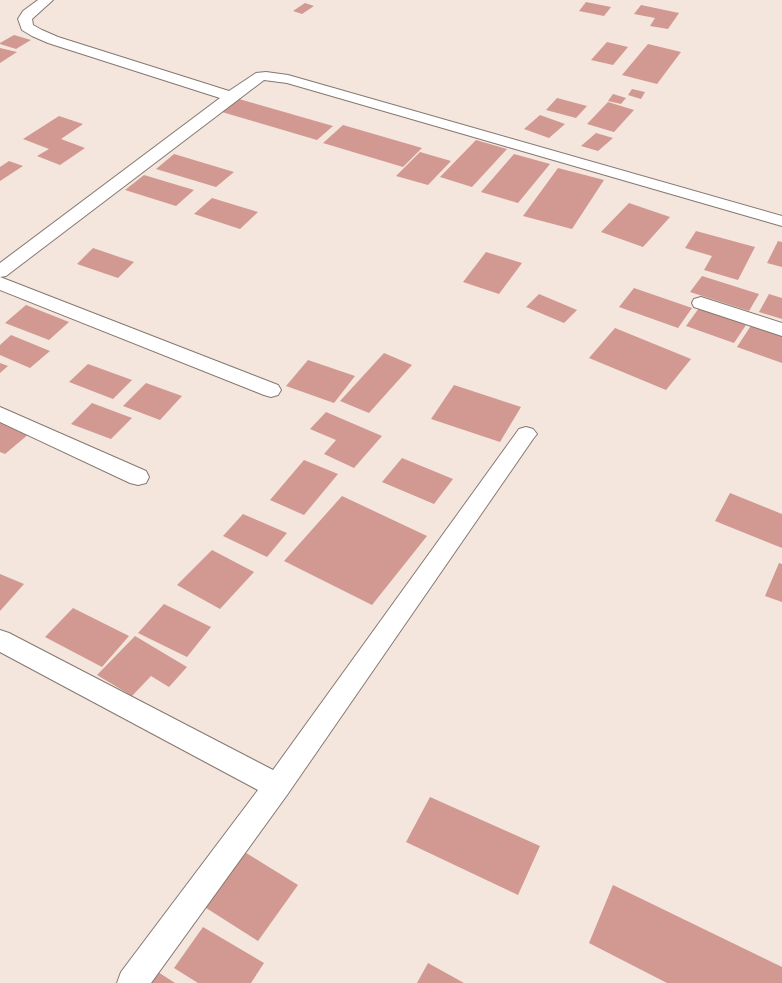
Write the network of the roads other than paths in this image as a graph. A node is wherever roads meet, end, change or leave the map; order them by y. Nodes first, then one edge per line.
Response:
1 (46, 0) edge
2 (231, 96) junction
3 (782, 221) edge
4 (0, 272) edge
5 (0, 283) edge
6 (701, 304) dead end
7 (782, 330) edge
8 (271, 390) dead end
9 (0, 414) edge
10 (526, 434) dead end
11 (138, 477) dead end
12 (0, 640) edge
13 (277, 786) junction
14 (132, 983) edge

1 - 2 street
2 - 3 street
2 - 4 street
5 - 8 street
6 - 7 street
9 - 11 street
10 - 13 street
12 - 13 street
13 - 14 street

